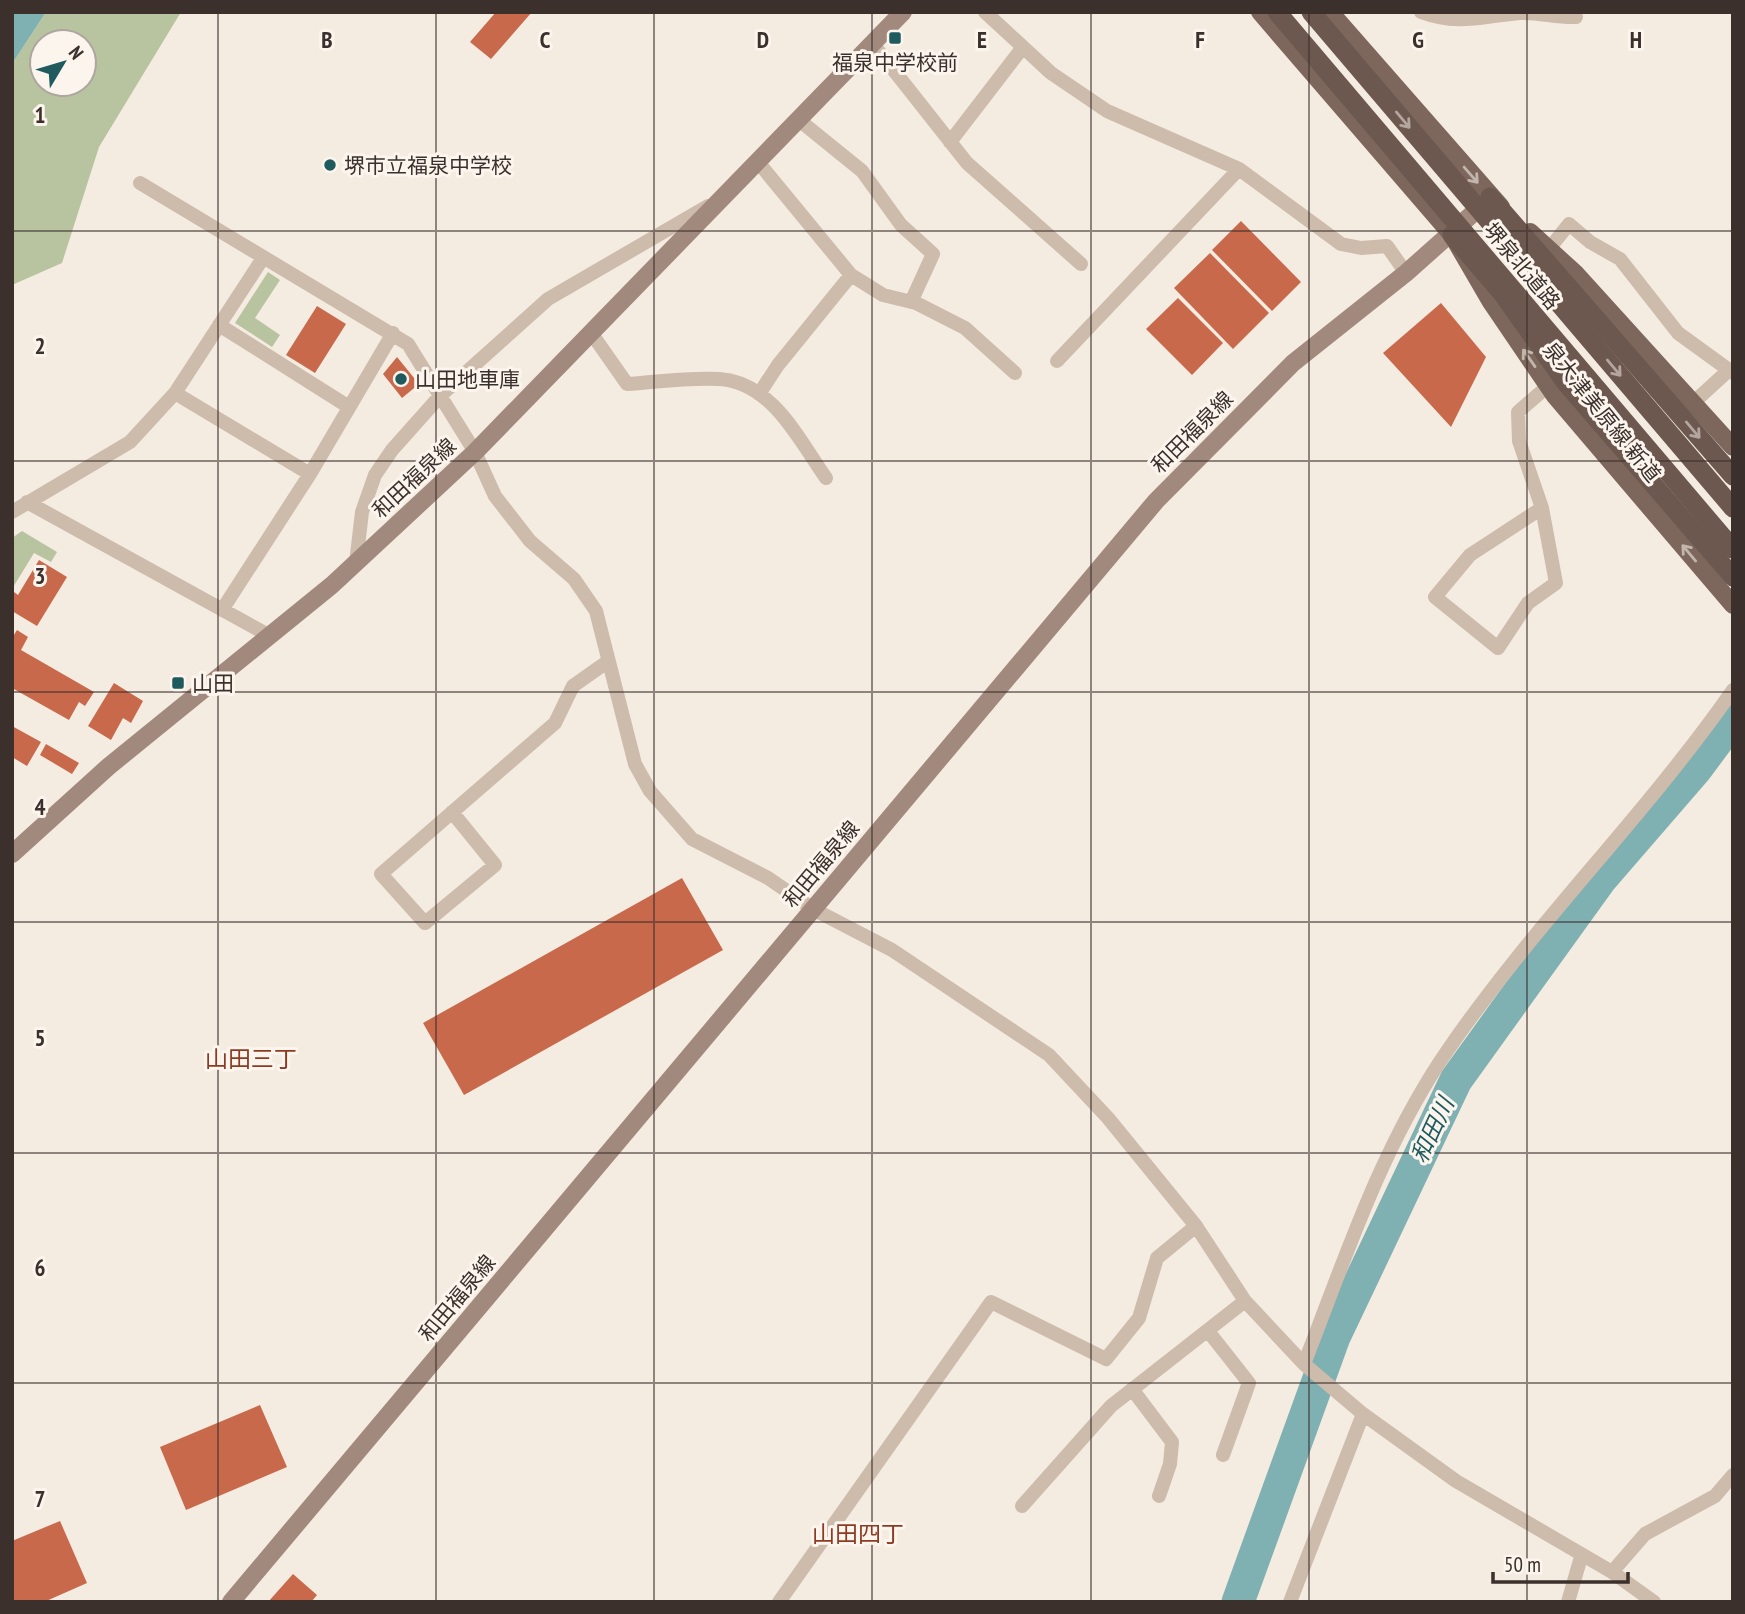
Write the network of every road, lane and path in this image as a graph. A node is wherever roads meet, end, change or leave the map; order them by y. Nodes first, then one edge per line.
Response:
1 (903, 12) edge
2 (985, 12) edge
3 (1260, 12) edge
4 (1277, 12) edge
5 (1311, 12) edge
6 (1330, 12) edge
7 (1421, 12) edge
8 (1576, 17) dead end
9 (873, 44) junction
10 (1023, 47) junction
11 (799, 120) junction
12 (950, 142) junction
13 (758, 162) junction
14 (1239, 169) junction
15 (140, 183) dead end
16 (724, 197) junction
17 (1490, 197) junction
18 (1452, 234) junction
19 (1549, 249) junction
20 (263, 258) junction
21 (1081, 264) dead end
22 (1406, 273) junction
23 (851, 275) junction
24 (911, 302) junction
25 (219, 325) junction
26 (393, 333) junction
27 (592, 334) junction
28 (1057, 361) dead end
29 (1731, 371) edge
30 (1015, 373) dead end
31 (1557, 384) junction
32 (175, 393) junction
33 (759, 394) junction
34 (441, 395) junction
35 (1694, 402) junction
36 (349, 407) junction
37 (1733, 447) edge
38 (475, 452) junction
39 (310, 474) junction
40 (1733, 476) edge
41 (826, 478) dead end
42 (27, 502) junction
43 (1542, 508) junction
44 (1733, 508) edge
45 (12, 512) edge
46 (1733, 549) edge
47 (356, 563) junction
48 (1733, 577) edge
49 (1733, 605) edge
50 (222, 610) junction
51 (270, 636) junction
52 (607, 662) junction
53 (1733, 690) edge
54 (452, 812) junction
55 (12, 854) edge
56 (813, 909) junction
57 (1196, 1226) junction
58 (1245, 1301) junction
59 (1208, 1331) junction
60 (1309, 1367) junction
61 (1132, 1389) junction
62 (1363, 1414) junction
63 (1223, 1455) dead end
64 (1733, 1475) edge
65 (1159, 1496) dead end
66 (1021, 1506) dead end
67 (1581, 1557) junction
68 (1612, 1572) junction
69 (231, 1602) edge
70 (779, 1602) edge
71 (1290, 1602) edge
72 (1568, 1602) edge
73 (1654, 1602) edge

1 - 9 main road, 和田福泉線
2 - 10 street
3 - 18 main road
4 - 46 highway, 堺泉北道路, bridge
5 -> 44 highway, 堺泉北道路, bridge
6 -> 17 main road
7 - 8 street
9 - 11 main road, 和田福泉線
9 - 12 street
10 - 12 street
10 - 14 street
11 - 13 main road, 和田福泉線
11 - 24 street
12 - 21 street
13 - 16 main road, 和田福泉線
13 - 23 street
14 - 22 street
14 - 28 street
15 - 20 street
16 - 27 main road, 和田福泉線
16 - 34 street
17 - 18 main road, 和田福泉線
17 - 19 main road
17 -> 40 highway
18 - 22 main road, 和田福泉線
31 -> 18 highway
19 - 29 street
19 - 35 main road
20 - 25 street
20 - 26 street
22 - 56 main road, 和田福泉線
23 - 24 street
23 - 33 street
24 - 30 street
25 - 32 street
25 - 36 street
26 - 34 street
26 - 36 street
27 - 33 street
27 - 38 main road, 和田福泉線
29 - 35 street
31 - 43 street
31 - 48 highway
49 -> 31 main road, 泉大津美原線 新道
32 - 39 street
32 - 42 street
33 - 41 street
34 - 38 street
34 - 47 street
35 - 37 main road
36 - 39 street
38 - 47 main road, 和田福泉線
38 - 52 street
39 - 50 street
42 - 45 street
42 - 50 street
43 - 43 street
47 - 51 main road, 和田福泉線
50 - 51 street
51 - 55 main road, 和田福泉線
52 - 54 street
52 - 56 street
53 - 60 street
54 - 54 street
56 - 57 street
56 - 69 main road, 和田福泉線
57 - 58 street
57 - 70 street
58 - 59 street
58 - 60 street
59 - 61 street
59 - 63 street
60 - 62 street
61 - 65 street
61 - 66 street
62 - 67 street
62 - 71 street
64 - 68 street
67 - 68 street
67 - 72 street
68 - 73 street

